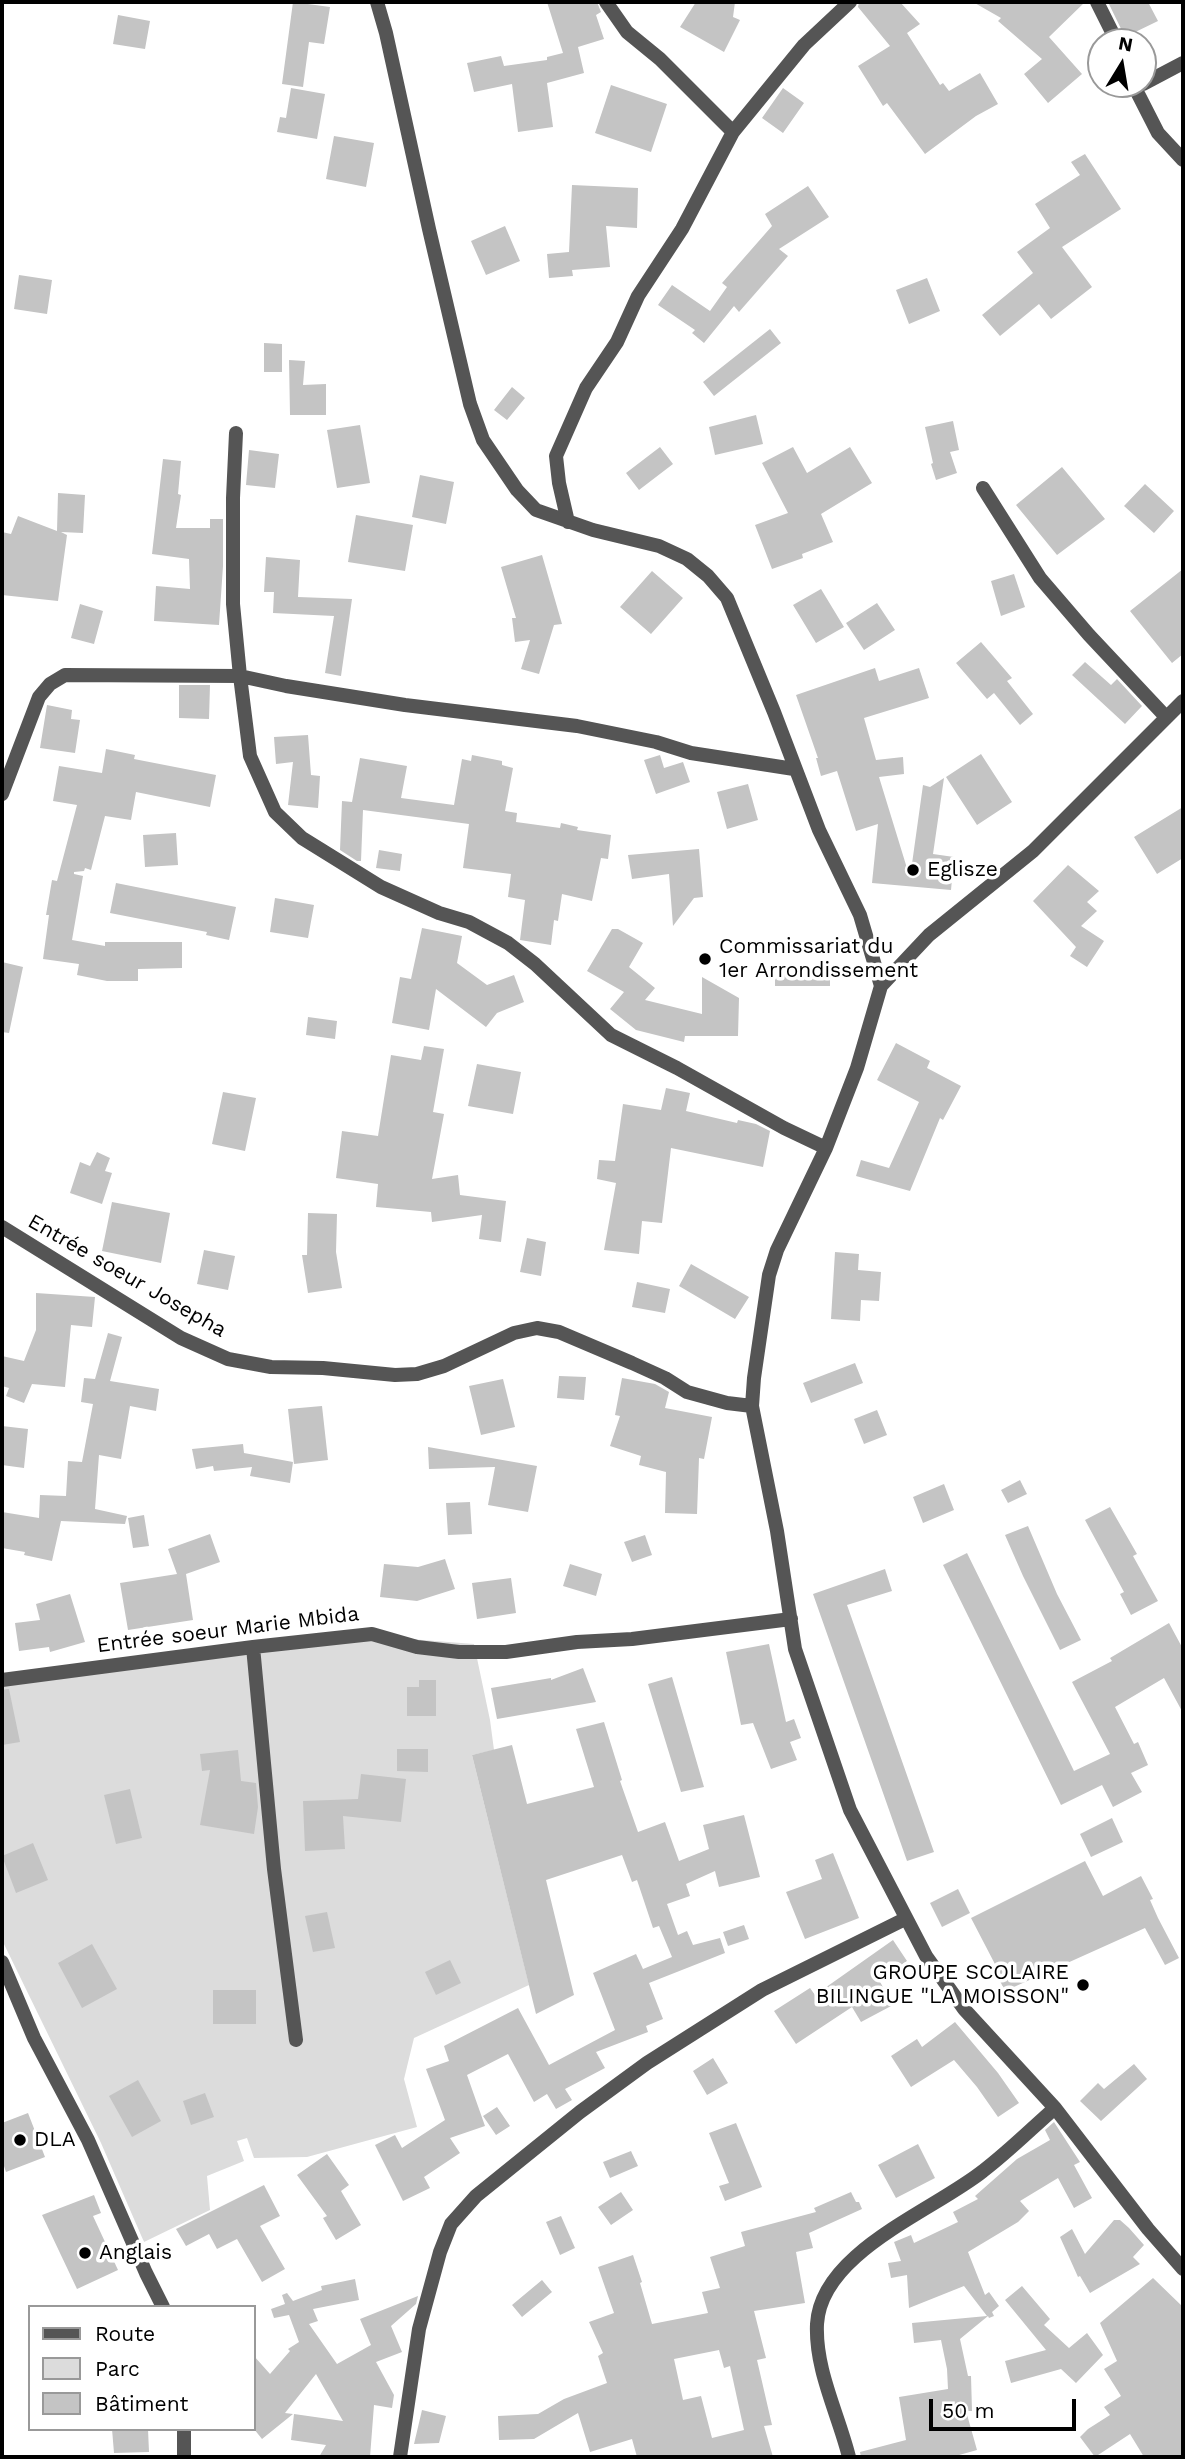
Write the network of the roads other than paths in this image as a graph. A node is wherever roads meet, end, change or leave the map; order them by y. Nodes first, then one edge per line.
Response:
1 (377, 2) edge
2 (606, 2) edge
3 (850, 2) edge
4 (1097, 2) edge
5 (1110, 28) edge
6 (1183, 63) edge
7 (1157, 76) edge
8 (1143, 98) edge
9 (733, 132) junction
10 (1183, 160) edge
11 (236, 433) dead end
12 (983, 488) dead end
13 (568, 522) junction
14 (240, 676) junction
15 (1183, 701) edge
16 (1166, 717) junction
17 (794, 769) junction
18 (2, 794) edge
19 (881, 985) junction
20 (826, 1149) junction
21 (2, 1227) edge
22 (752, 1406) junction
23 (791, 1619) junction
24 (253, 1647) junction
25 (2, 1680) edge
26 (905, 1919) junction
27 (2, 1962) edge
28 (296, 2040) dead end
29 (1055, 2108) junction
30 (1183, 2269) edge
31 (162, 2305) edge
32 (184, 2431) edge
33 (184, 2457) edge
34 (400, 2457) edge
35 (849, 2457) edge

1 - 13 street
2 - 9 street
3 - 9 street
4 - 5 street
6 - 7 street
8 - 10 street
9 - 13 street
11 - 14 street
12 - 16 street
13 - 17 street
14 - 17 street
14 - 18 street
14 - 20 street
15 - 16 street
16 - 19 street
17 - 19 street
19 - 20 street
20 - 22 street
21 - 22 street, Entrée soeur Josepha
22 - 23 street
23 - 24 street, Entrée soeur Marie Mbida
23 - 26 street
24 - 25 street, Entrée soeur Marie Mbida
24 - 28 street
26 - 29 street
26 - 34 street
27 - 31 street
29 - 30 street
29 - 35 street
32 - 33 street

